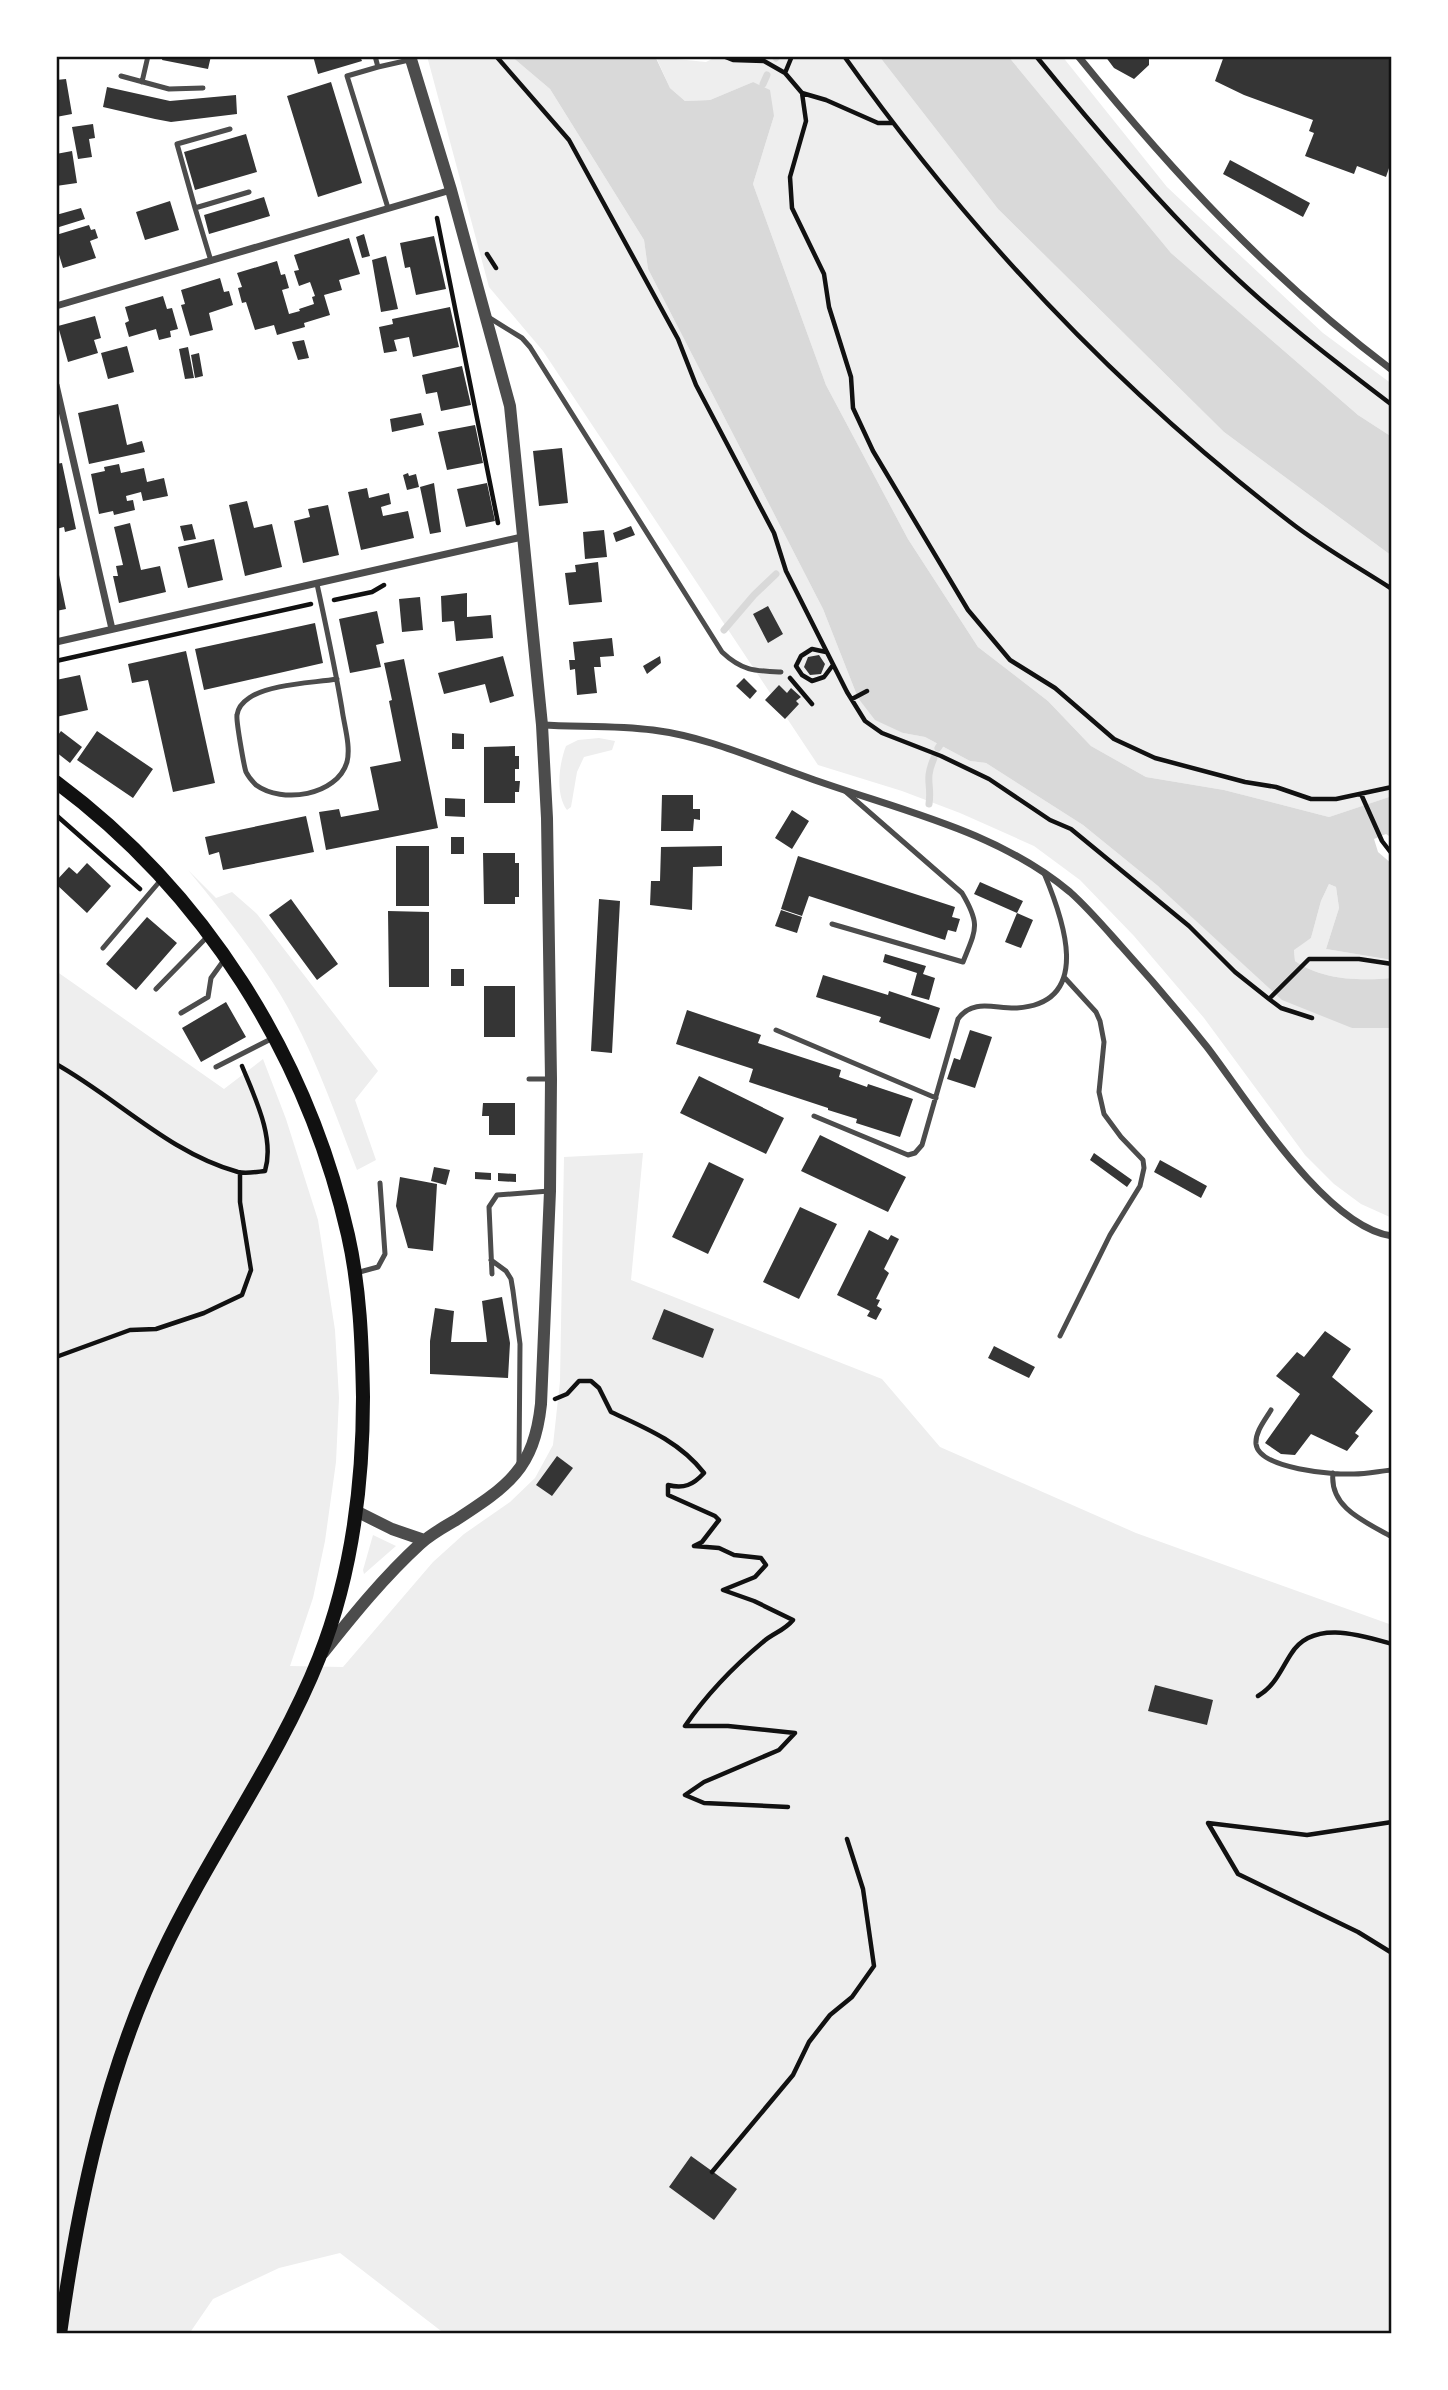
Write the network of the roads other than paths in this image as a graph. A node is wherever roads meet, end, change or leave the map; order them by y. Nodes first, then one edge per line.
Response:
1 (148, 56) edge
2 (375, 56) edge
3 (1078, 56) edge
4 (411, 58) edge
5 (378, 67) junction
6 (121, 76) dead end
7 (142, 82) junction
8 (203, 88) dead end
9 (230, 129) dead end
10 (451, 190) junction
11 (249, 192) dead end
12 (195, 208) junction
13 (388, 208) junction
14 (211, 261) junction
15 (56, 306) edge
16 (485, 316) junction
17 (1392, 370) edge
18 (56, 385) edge
19 (522, 537) junction
20 (317, 584) junction
21 (112, 629) junction
22 (56, 642) edge
23 (780, 672) road end
24 (337, 679) junction
25 (542, 725) junction
26 (56, 782) edge
27 (842, 789) junction
28 (1044, 873) junction
29 (162, 878) junction
30 (832, 924) dead end
31 (209, 935) junction
32 (103, 947) dead end
33 (226, 957) junction
34 (1065, 976) junction
35 (156, 989) dead end
36 (181, 1013) dead end
37 (776, 1030) dead end
38 (275, 1036) junction
39 (216, 1067) dead end
40 (529, 1079) dead end
41 (551, 1079) junction
42 (936, 1098) junction
43 (814, 1116) dead end
44 (380, 1183) dead end
45 (550, 1191) junction
46 (1392, 1236) edge
47 (491, 1260) junction
48 (354, 1273) junction
49 (492, 1274) dead end
50 (1060, 1336) dead end
51 (1271, 1410) dead end
52 (519, 1469) junction
53 (1392, 1470) edge
54 (1333, 1473) junction
55 (356, 1511) junction
56 (1392, 1537) edge
57 (424, 1540) junction
58 (319, 1658) junction
59 (60, 2334) edge

1 - 7 lane
2 - 5 lane
3 - 17 street
4 - 5 lane
4 - 10 street
5 - 13 lane
6 - 7 lane
7 - 8 lane
9 - 12 lane
10 - 13 street
10 - 16 street
11 - 12 lane
12 - 14 lane
13 - 14 street
14 - 15 street
16 - 19 street
16 - 23 lane
18 - 21 street
19 - 20 street
19 - 25 street
20 - 21 street
20 - 24 lane
21 - 22 street
24 - 24 lane
25 - 27 street
25 - 41 street
26 - 29 main road
27 - 28 street
27 - 30 lane
28 - 34 lane
28 - 46 street
29 - 31 main road
29 - 32 lane
31 - 33 main road
31 - 35 lane
33 - 36 lane
33 - 38 main road
34 - 42 lane
34 - 50 lane
37 - 42 lane
38 - 39 lane
38 - 48 main road
40 - 41 lane
41 - 45 street
42 - 43 lane
44 - 48 lane
45 - 47 lane
45 - 52 street
47 - 49 lane
47 - 52 lane
48 - 55 main road
51 - 54 lane
52 - 57 street
53 - 54 lane
54 - 56 lane
55 - 57 street
55 - 58 main road
57 - 58 street
58 - 59 main road

